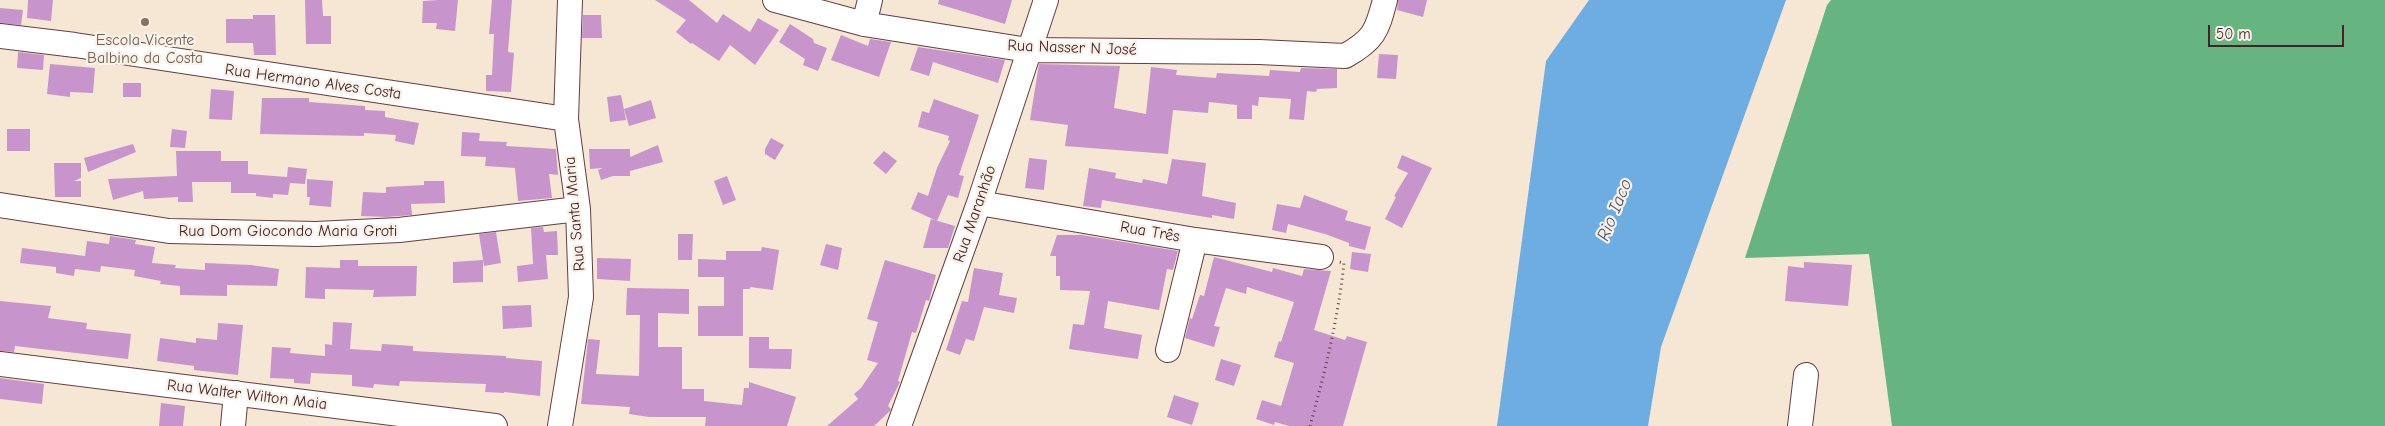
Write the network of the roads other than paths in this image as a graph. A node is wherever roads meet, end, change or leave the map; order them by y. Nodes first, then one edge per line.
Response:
1 (570, 0) edge
2 (775, 0) edge
3 (870, 0) edge
4 (1046, 0) edge
5 (1385, 0) edge
6 (864, 24) junction
7 (0, 36) edge
8 (1028, 50) junction
9 (566, 120) junction
10 (980, 203) junction
11 (0, 205) edge
12 (578, 209) junction
13 (1195, 240) junction
14 (1321, 257) road end
15 (1168, 350) dead end
16 (0, 364) edge
17 (1806, 375) dead end
18 (236, 393) junction
19 (233, 426) edge
20 (494, 426) edge
21 (560, 426) edge
22 (899, 426) edge
23 (1800, 426) edge

1 - 9 street, Rua Santa Maria
2 - 6 street, Rua Nasser N José
3 - 6 street
4 - 8 street, Rua Maranhão
5 - 8 street, Rua Nasser N José
6 - 8 street, Rua Nasser N José
7 - 9 street, Rua Hermano Alves Costa
8 - 10 street, Rua Maranhão
9 - 12 street, Rua Santa Maria
10 - 13 street, Rua Três
10 - 22 street, Rua Maranhão
11 - 12 street, Rua Dom Giocondo Maria Groti
12 - 21 street, Rua Santa Maria
13 - 14 street, Rua Três
13 - 15 street
16 - 18 street, Rua Walter Wilton Maia
17 - 23 street
18 - 19 street
18 - 20 street, Rua Walter Wilton Maia

